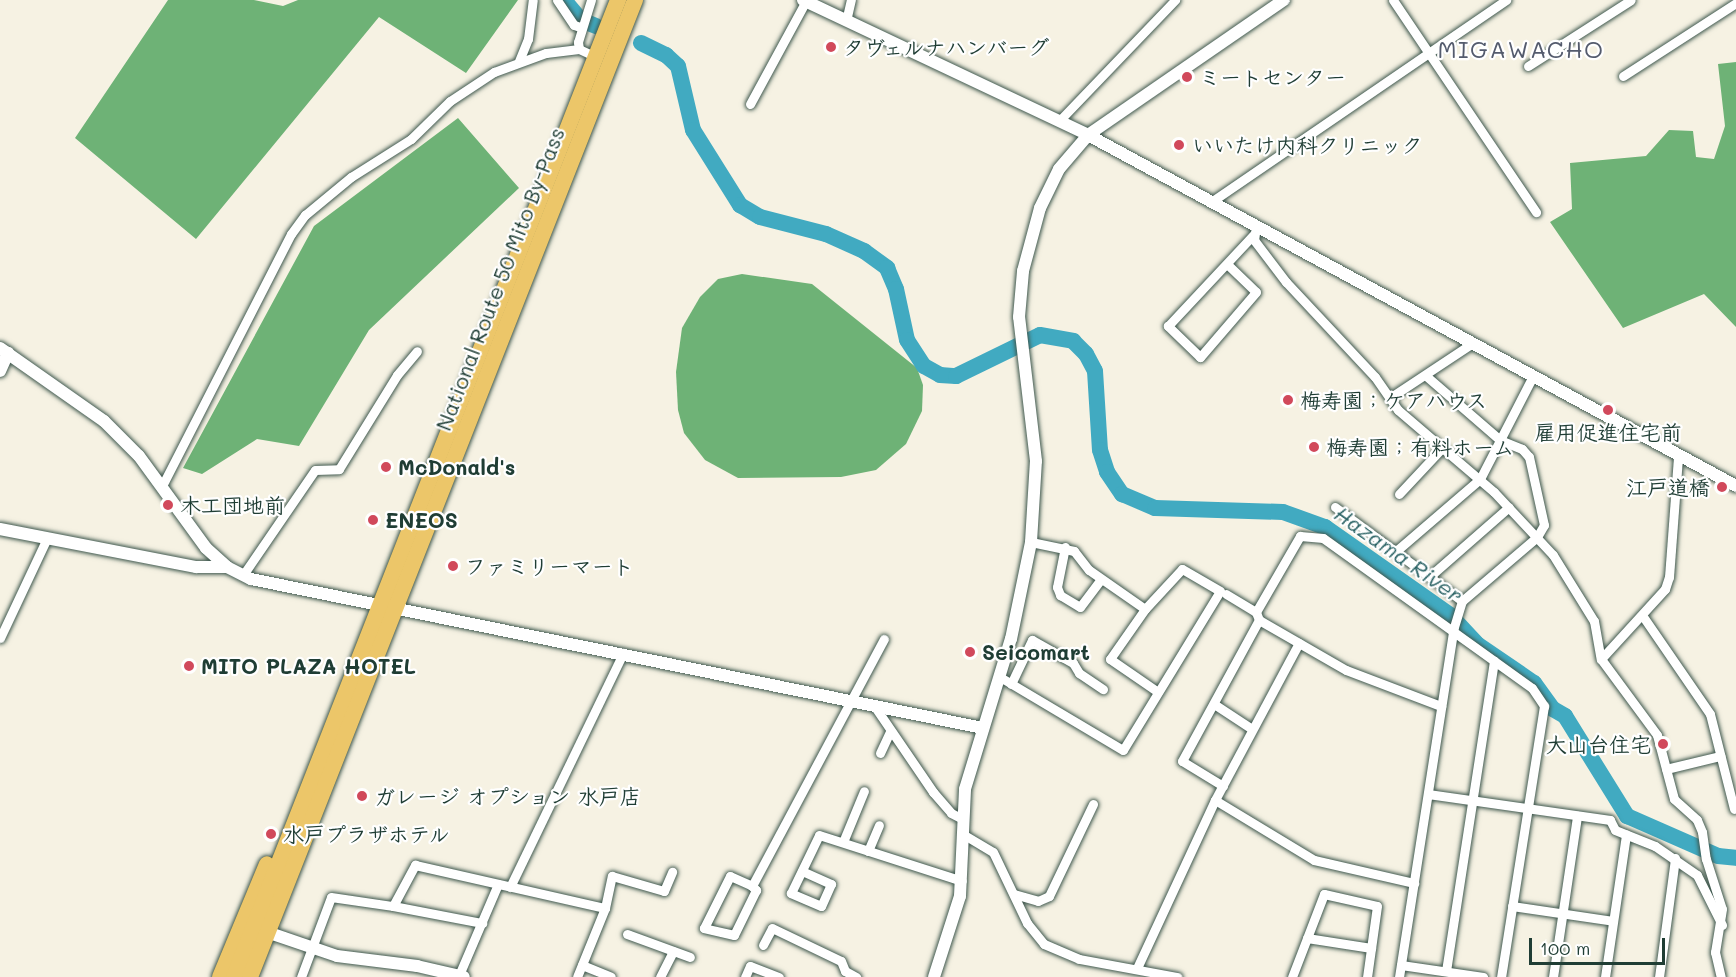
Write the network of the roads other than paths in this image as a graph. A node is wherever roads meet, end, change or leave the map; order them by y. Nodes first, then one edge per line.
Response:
1 (532, 0) edge
2 (557, 0) edge
3 (591, 0) edge
4 (618, 0) edge
5 (635, 0) edge
6 (851, 0) edge
7 (1175, 0) edge
8 (1284, 0) edge
9 (1393, 0) edge
10 (1506, 0) edge
11 (1631, 0) edge
12 (805, 1) edge
13 (1736, 3) edge
14 (846, 21) junction
15 (580, 27) junction
16 (579, 49) junction
17 (1430, 53) junction
18 (596, 57) junction
19 (519, 61) junction
20 (1528, 66) dead end
21 (1623, 76) dead end
22 (750, 104) dead end
23 (1059, 121) junction
24 (1088, 135) junction
25 (1211, 202) junction
26 (1536, 212) dead end
27 (1255, 230) junction
28 (1227, 264) junction
29 (1471, 344) junction
30 (4, 351) edge
31 (417, 351) dead end
32 (0, 371) edge
33 (1425, 375) junction
34 (1532, 378) junction
35 (1391, 398) junction
36 (1500, 440) junction
37 (1443, 447) junction
38 (1678, 457) junction
39 (1480, 479) junction
40 (162, 486) junction
41 (1736, 486) edge
42 (1399, 494) dead end
43 (1335, 507) dead end
44 (1509, 507) junction
45 (0, 529) edge
46 (1537, 537) junction
47 (47, 538) junction
48 (1031, 542) junction
49 (1065, 547) junction
50 (1395, 552) junction
51 (227, 567) junction
52 (243, 575) junction
53 (1429, 577) junction
54 (1101, 579) junction
55 (1226, 594) dead end
56 (1460, 605) junction
57 (387, 607) junction
58 (1145, 609) junction
59 (1642, 615) junction
60 (1257, 616) junction
61 (1453, 630) junction
62 (0, 638) edge
63 (884, 639) dead end
64 (1299, 643) junction
65 (623, 653) junction
66 (1601, 659) junction
67 (1494, 661) junction
68 (1005, 680) junction
69 (1103, 689) dead end
70 (1158, 692) junction
71 (849, 700) junction
72 (1214, 704) junction
73 (873, 705) junction
74 (1441, 706) junction
75 (983, 728) junction
76 (1252, 729) junction
77 (890, 732) junction
78 (880, 753) dead end
79 (1720, 756) junction
80 (1666, 769) junction
81 (1223, 786) junction
82 (864, 790) dead end
83 (1428, 794) junction
84 (1215, 800) junction
85 (1473, 801) junction
86 (1093, 804) dead end
87 (1527, 809) junction
88 (1734, 809) dead end
89 (1577, 816) junction
90 (963, 819) junction
91 (879, 825) dead end
92 (1626, 835) junction
93 (966, 836) junction
94 (843, 842) junction
95 (868, 851) junction
96 (1675, 858) junction
97 (802, 871) junction
98 (672, 872) dead end
99 (962, 881) junction
100 (498, 884) junction
101 (1414, 884) junction
102 (752, 886) junction
103 (510, 887) junction
104 (1014, 894) junction
105 (393, 906) junction
106 (1512, 906) junction
107 (605, 908) junction
108 (1563, 914) junction
109 (1612, 921) junction
110 (482, 923) junction
111 (1722, 925) junction
112 (253, 930) junction
113 (627, 934) dead end
114 (1307, 938) junction
115 (763, 945) dead end
116 (1371, 948) junction
117 (312, 949) junction
118 (673, 951) junction
119 (690, 957) dead end
120 (582, 965) junction
121 (1401, 965) junction
122 (1137, 968) junction
123 (1446, 971) junction
124 (462, 976) edge
125 (219, 977) edge
126 (234, 977) edge
127 (250, 977) edge
128 (259, 977) edge
129 (301, 977) edge
130 (577, 977) edge
131 (611, 977) edge
132 (660, 977) edge
133 (745, 977) edge
134 (779, 977) edge
135 (856, 977) edge
136 (934, 977) edge
137 (1177, 977) edge
138 (1292, 977) edge
139 (1367, 977) edge
140 (1399, 977) edge
141 (1483, 977) edge
142 (1501, 977) edge
143 (1553, 977) edge
144 (1605, 977) edge
145 (1659, 977) edge
146 (1721, 977) edge

1 - 19 street
2 - 15 street
3 - 15 street
4 - 18 highway, National Route 50 Mito By-Pass
5 - 57 highway, National Route 50 Mito By-Pass
6 - 14 street
7 - 23 street
8 - 24 street
9 - 17 street
10 - 17 street
11 - 20 street
12 - 14 street
12 - 22 street
13 - 21 street
14 - 23 street
15 - 16 street
16 - 18 street
16 - 19 street
17 - 25 street
17 - 26 street
18 - 57 highway, National Route 50 Mito By-Pass
19 - 40 street
23 - 24 street
24 - 25 street
24 - 48 street
25 - 27 street
27 - 28 street
27 - 29 street
27 - 35 street
28 - 28 street
29 - 33 street
29 - 34 street
30 - 32 street
30 - 40 street
31 - 52 street
33 - 35 street
33 - 36 street
34 - 36 street
34 - 38 street
35 - 37 street
36 - 39 street
36 - 46 street
37 - 39 street
37 - 42 street
38 - 41 street
38 - 59 street
39 - 44 street
39 - 50 street
40 - 51 street
43 - 50 street
44 - 46 street
44 - 53 street
45 - 47 street
46 - 56 street
46 - 66 street
47 - 51 street
47 - 62 street
48 - 49 street
48 - 68 street
49 - 54 street
49 - 54 street
50 - 53 street
51 - 52 street
52 - 57 street
53 - 56 street
54 - 58 street
55 - 60 street
56 - 61 street
57 - 65 street
57 - 112 highway, National Route 50 Mito By-Pass
57 - 112 highway, National Route 50 Mito By-Pass
58 - 70 street
58 - 70 street
59 - 66 street
59 - 79 street
60 - 61 street
60 - 64 street
60 - 72 street
61 - 67 street
61 - 74 street
63 - 71 street
64 - 74 street
64 - 76 street
65 - 71 street
65 - 103 street
66 - 80 street
67 - 85 street
67 - 87 street
68 - 69 street
68 - 70 street
68 - 75 street
71 - 73 street
71 - 102 street
72 - 76 street
72 - 81 street
73 - 75 street
73 - 77 street
74 - 83 street
75 - 90 street
76 - 81 street
77 - 78 street
77 - 90 street
79 - 80 street
79 - 88 street
80 - 111 street
81 - 84 street
82 - 94 street
83 - 85 street
83 - 101 street
84 - 101 street
84 - 122 street
85 - 87 street
85 - 123 street
86 - 104 street
87 - 89 street
87 - 106 street
89 - 92 street
89 - 108 street
90 - 93 street
91 - 95 street
92 - 96 street
92 - 109 street
93 - 99 street
93 - 104 street
94 - 95 street
94 - 97 street
95 - 99 street
96 - 111 street
96 - 145 street
97 - 97 street
98 - 107 street
99 - 136 street
100 - 103 street
100 - 105 street
100 - 110 street
101 - 121 street
102 - 102 street
103 - 107 street
104 - 122 street
105 - 110 street
105 - 117 street
106 - 108 street
106 - 142 street
107 - 120 street
108 - 109 street
108 - 143 street
109 - 144 street
110 - 124 street
111 - 146 street
112 - 117 street
112 - 125 highway
112 - 126 highway, National Route 50 Mito By-Pass
112 - 127 highway, National Route 50 Mito By-Pass
112 - 128 highway
113 - 118 street
114 - 116 street
114 - 116 street
114 - 138 street
115 - 135 street
116 - 139 street
117 - 124 street
117 - 129 street
118 - 119 street
118 - 132 street
120 - 130 street
120 - 131 street
121 - 123 street
121 - 140 street
122 - 137 street
123 - 141 street
133 - 134 street

